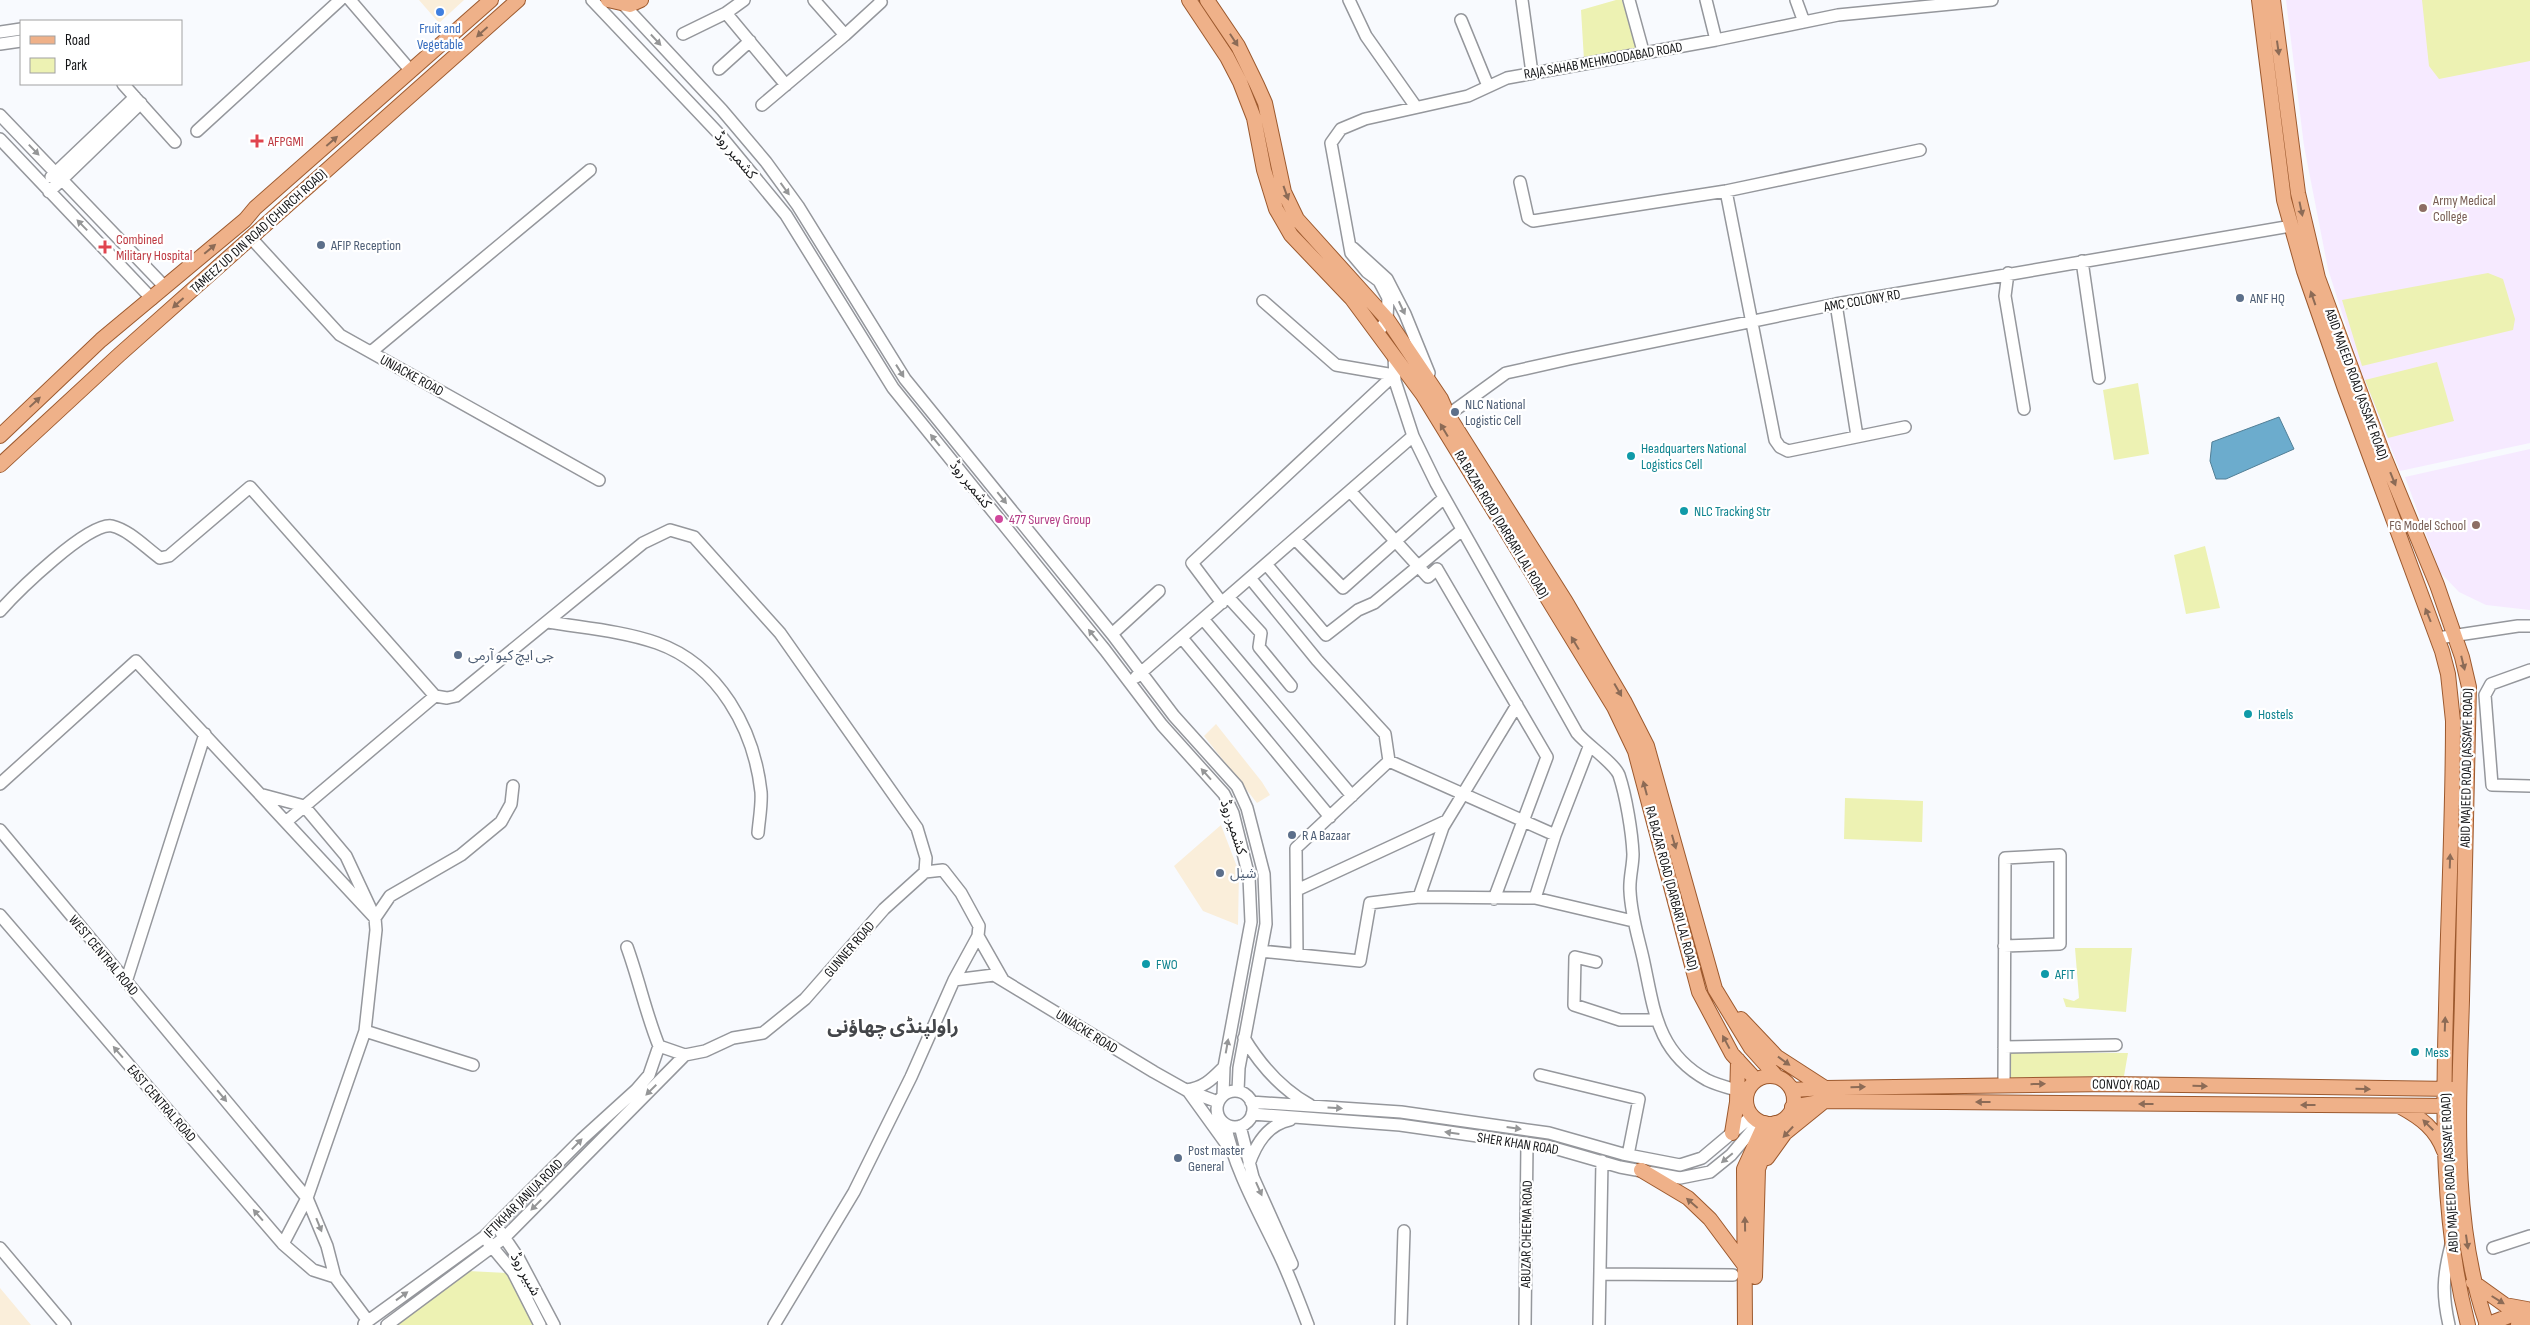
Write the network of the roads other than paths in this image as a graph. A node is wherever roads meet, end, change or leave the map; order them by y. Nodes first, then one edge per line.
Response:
1 (340, 0) edge
2 (350, 0) edge
3 (491, 0) edge
4 (518, 0) edge
5 (592, 0) edge
6 (608, 0) edge
7 (641, 0) edge
8 (744, 0) edge
9 (814, 0) edge
10 (1190, 0) edge
11 (1207, 0) edge
12 (1349, 0) edge
13 (1522, 0) edge
14 (1629, 0) edge
15 (1706, 0) edge
16 (1796, 0) edge
17 (1992, 0) edge
18 (2259, 0) edge
19 (2273, 0) edge
20 (882, 1) edge
21 (620, 2) edge
22 (1882, 4) edge
23 (726, 13) junction
24 (1461, 20) dead end
25 (1804, 22) junction
26 (20, 28) edge
27 (0, 32) edge
28 (683, 34) dead end
29 (845, 35) junction
30 (1716, 40) junction
31 (20, 41) edge
32 (750, 41) junction
33 (0, 44) edge
34 (1644, 52) junction
35 (719, 69) dead end
36 (411, 71) junction
37 (1532, 73) junction
38 (786, 84) junction
39 (124, 85) edge
40 (1488, 86) junction
41 (138, 100) junction
42 (378, 101) junction
43 (762, 105) dead end
44 (1416, 107) junction
45 (390, 114) junction
46 (0, 115) edge
47 (197, 131) dead end
48 (0, 140) edge
49 (175, 142) dead end
50 (1920, 150) dead end
51 (766, 162) junction
52 (590, 170) dead end
53 (751, 173) junction
54 (58, 176) junction
55 (1520, 182) dead end
56 (46, 188) junction
57 (1726, 191) junction
58 (2291, 226) junction
59 (250, 238) junction
60 (1350, 246) junction
61 (824, 247) junction
62 (810, 254) junction
63 (2082, 261) junction
64 (2008, 273) junction
65 (165, 287) junction
66 (152, 299) junction
67 (1263, 302) dead end
68 (1836, 304) junction
69 (1387, 319) junction
70 (1751, 321) junction
71 (1378, 333) junction
72 (101, 340) junction
73 (882, 340) junction
74 (869, 349) junction
75 (371, 352) junction
76 (119, 355) junction
77 (1394, 355) junction
78 (1394, 375) junction
79 (2099, 378) dead end
80 (1441, 399) junction
81 (2024, 409) dead end
82 (1448, 415) junction
83 (1905, 427) dead end
84 (0, 436) edge
85 (1413, 436) junction
86 (1857, 436) junction
87 (0, 465) edge
88 (599, 480) dead end
89 (1350, 492) junction
90 (1444, 498) junction
91 (1023, 525) junction
92 (1462, 530) junction
93 (1011, 534) junction
94 (1295, 539) junction
95 (1396, 541) junction
96 (1045, 551) junction
97 (1033, 560) junction
98 (1266, 564) junction
99 (1417, 565) junction
100 (1250, 578) junction
101 (1159, 591) dead end
102 (1225, 600) junction
103 (0, 611) edge
104 (1203, 619) junction
105 (548, 622) junction
106 (2530, 626) edge
107 (2455, 635) junction
108 (1114, 637) junction
109 (1182, 638) junction
110 (2438, 638) junction
111 (1105, 650) junction
112 (2530, 670) edge
113 (1141, 673) junction
114 (1130, 683) junction
115 (1291, 686) dead end
116 (435, 696) junction
117 (1516, 705) junction
118 (205, 734) junction
119 (1589, 747) junction
120 (1389, 761) junction
121 (0, 784) edge
122 (513, 786) dead end
123 (2530, 786) edge
124 (262, 794) junction
125 (1463, 794) junction
126 (1352, 796) junction
127 (304, 806) junction
128 (1330, 817) junction
129 (287, 821) junction
130 (1446, 821) junction
131 (1523, 821) junction
132 (0, 832) edge
133 (758, 834) dead end
134 (1555, 835) junction
135 (925, 872) junction
136 (1297, 890) junction
137 (1420, 897) junction
138 (1535, 898) junction
139 (1494, 900) junction
140 (0, 915) edge
141 (375, 918) junction
142 (1633, 921) junction
143 (978, 936) junction
144 (2004, 946) junction
145 (627, 947) dead end
146 (1261, 951) junction
147 (1298, 955) junction
148 (1596, 962) dead end
149 (954, 980) junction
150 (1003, 980) junction
151 (126, 982) junction
152 (1724, 1002) junction
153 (1657, 1020) junction
154 (365, 1031) junction
155 (1244, 1038) junction
156 (2116, 1045) dead end
157 (659, 1046) junction
158 (2004, 1047) junction
159 (685, 1055) junction
160 (1738, 1060) junction
161 (473, 1064) dead end
162 (1224, 1067) junction
163 (1540, 1075) dead end
164 (205, 1076) junction
165 (1777, 1077) junction
166 (1756, 1080) junction
167 (2004, 1085) junction
168 (2460, 1089) junction
169 (1186, 1090) junction
170 (1792, 1090) junction
171 (2444, 1090) junction
172 (1238, 1091) junction
173 (1742, 1092) junction
174 (1825, 1094) junction
175 (1220, 1098) junction
176 (1252, 1102) junction
177 (2398, 1105) junction
178 (1314, 1106) junction
179 (2444, 1106) junction
180 (2459, 1106) junction
181 (1792, 1107) junction
182 (1252, 1114) junction
183 (1299, 1118) junction
184 (1763, 1121) junction
185 (1225, 1124) junction
186 (1240, 1126) junction
187 (1732, 1133) junction
188 (1527, 1143) junction
189 (1230, 1150) junction
190 (1628, 1155) junction
191 (2446, 1156) junction
192 (1602, 1161) junction
193 (1249, 1164) junction
194 (1758, 1169) junction
195 (1640, 1170) junction
196 (307, 1198) junction
197 (496, 1225) junction
198 (1404, 1231) dead end
199 (2530, 1236) edge
200 (484, 1237) junction
201 (504, 1238) junction
202 (283, 1244) junction
203 (2451, 1245) junction
204 (492, 1247) junction
205 (0, 1248) edge
206 (2493, 1248) dead end
207 (1746, 1266) junction
208 (1600, 1274) junction
209 (1733, 1275) dead end
210 (335, 1277) junction
211 (2473, 1282) junction
212 (2529, 1313) edge
213 (365, 1323) edge
214 (65, 1325) edge
215 (387, 1325) edge
216 (540, 1325) edge
217 (554, 1325) edge
218 (774, 1325) edge
219 (1308, 1325) edge
220 (1317, 1325) edge
221 (1401, 1325) edge
222 (1525, 1325) edge
223 (1599, 1325) edge
224 (1745, 1325) edge
225 (1754, 1325) edge
226 (2449, 1325) edge
227 (2468, 1325) edge
228 (2487, 1325) edge
229 (2518, 1325) edge

1 - 47 street
2 - 36 street
3 - 36 main road, TAMEEZ UD DIN ROAD (CHURCH ROAD)
4 -> 45 main road, TAMEEZ UD DIN ROAD (CHURCH ROAD)
5 - 53 street, کشمیر روڈ
6 - 21 main road
7 - 21 main road
8 - 23 street
9 - 29 street
10 - 71 main road, RA BAZAR ROAD (DARBARI LAL ROAD)
11 -> 69 main road, RA BAZAR ROAD (DARBARI LAL ROAD)
12 - 44 street
13 - 37 street
14 - 34 street
15 - 30 street
16 - 25 street
17 - 22 street, RAJA SAHAB MEHMOODABAD ROAD
18 - 58 main road, ABID MAJEED ROAD (ASSAYE ROAD)
19 -> 107 main road, ABID MAJEED ROAD (ASSAYE ROAD)
20 - 29 street
21 -> 51 street, کشمیر روڈ
22 - 25 street, RAJA SAHAB MEHMOODABAD ROAD
23 - 28 street
23 - 32 street
24 - 40 street
25 - 30 street, RAJA SAHAB MEHMOODABAD ROAD
26 - 27 street
29 - 38 street
30 - 34 street, RAJA SAHAB MEHMOODABAD ROAD
31 - 33 street
32 - 35 street
32 - 38 street
34 - 37 street, RAJA SAHAB MEHMOODABAD ROAD
36 - 42 main road, TAMEEZ UD DIN ROAD (CHURCH ROAD)
37 - 40 street, RAJA SAHAB MEHMOODABAD ROAD
38 - 43 street
39 - 41 street
40 - 44 street, RAJA SAHAB MEHMOODABAD ROAD
41 - 49 street
41 - 54 street
42 - 45 main road
65 -> 42 main road, TAMEEZ UD DIN ROAD (CHURCH ROAD)
44 - 60 street, RAJA SAHAB MEHMOODABAD ROAD
45 - 59 main road, TAMEEZ UD DIN ROAD (CHURCH ROAD)
46 -> 54 street
48 - 56 street
50 - 57 street
51 - 53 street
51 -> 61 street, کشمیر روڈ
52 - 75 street
53 - 62 street, کشمیر روڈ
54 - 56 street
54 - 65 street
55 - 57 street
66 -> 56 street
57 - 70 street
58 - 63 street, AMC COLONY RD
110 -> 58 main road, ABID MAJEED ROAD (ASSAYE ROAD)
59 - 75 street, UNIACKE ROAD
59 -> 76 main road, TAMEEZ UD DIN ROAD (CHURCH ROAD)
60 - 69 street
60 -> 80 street
61 - 62 street
61 - 73 street, کشمیر روڈ
62 - 74 street, کشمیر روڈ
63 - 64 street, AMC COLONY RD
63 - 79 street
64 - 68 street, AMC COLONY RD
64 - 81 street
65 - 66 main road, TAMEEZ UD DIN ROAD (CHURCH ROAD)
66 - 72 main road, TAMEEZ UD DIN ROAD (CHURCH ROAD)
67 - 78 street
68 - 70 street, AMC COLONY RD
68 - 86 street
69 - 71 street
69 - 80 main road, RA BAZAR ROAD (DARBARI LAL ROAD)
70 - 82 street, AMC COLONY RD
70 - 86 street
71 - 77 main road, RA BAZAR ROAD (DARBARI LAL ROAD)
72 - 76 main road
84 -> 72 main road, TAMEEZ UD DIN ROAD (CHURCH ROAD)
73 - 74 street
73 -> 91 street, کشمیر روڈ
93 -> 74 street, کشمیر روڈ
75 - 88 street, UNIACKE ROAD
76 - 87 main road, TAMEEZ UD DIN ROAD (CHURCH ROAD)
77 - 78 street
160 -> 77 main road, RA BAZAR ROAD (DARBARI LAL ROAD)
78 - 85 street
78 - 102 street
80 - 82 main road, RA BAZAR ROAD (DARBARI LAL ROAD)
82 -> 152 main road, RA BAZAR ROAD (DARBARI LAL ROAD)
83 - 86 street
85 - 89 street
85 - 90 street
89 - 94 street
89 - 95 street
90 - 92 street
90 - 95 street
91 - 93 street
91 - 96 street, کشمیر روڈ
92 - 99 street
92 - 119 street
93 - 97 street, کشمیر روڈ
94 - 95 street
94 - 98 street
95 - 99 street
96 - 97 street
96 - 108 street, کشمیر روڈ
111 -> 97 street, کشمیر روڈ
98 - 99 street
98 - 100 street
99 - 117 street
100 - 102 street
100 - 120 street
101 - 108 street
102 - 104 street
102 - 115 street
103 - 116 street
104 - 109 street
104 - 126 street
105 - 116 street
105 - 133 street
105 - 135 street
106 - 107 street
107 - 110 street
107 -> 168 main road, ABID MAJEED ROAD (ASSAYE ROAD)
108 - 111 street
108 - 113 street, کشمیر روڈ
109 - 113 street
109 - 128 street
171 -> 110 main road, ABID MAJEED ROAD (ASSAYE ROAD)
111 - 114 street, کشمیر روڈ
112 - 123 street
113 - 114 street
113 - 146 street, کشمیر روڈ
162 -> 114 street, کشمیر روڈ
116 - 127 street
117 - 125 street
117 - 131 street
118 - 121 street
118 - 124 street
118 - 151 street
119 - 134 street
119 - 142 street
120 - 125 street
120 - 126 street
122 - 141 street
124 - 127 street
124 - 129 street
125 - 130 street
125 - 131 street
126 - 128 street
127 - 129 street
127 - 141 street
128 - 136 street
129 - 141 street
130 - 136 street
130 - 137 street
131 - 134 street
131 - 139 street
132 - 151 street, WEST CENTRAL ROAD
132 - 164 street, WEST CENTRAL ROAD
134 - 138 street
135 - 143 street
135 - 159 street, GUNNER ROAD
136 - 147 street
137 - 139 street
137 - 147 street
138 - 139 street
138 - 142 street
202 -> 140 street, EAST CENTRAL ROAD
141 - 154 street
142 - 153 street
143 - 149 street
143 - 150 street
144 - 144 street
144 - 158 street
145 - 157 street
146 - 147 street
146 - 155 street, کشمیر روڈ
148 - 153 street
149 - 150 street, UNIACKE ROAD
149 - 218 street
150 - 169 street, UNIACKE ROAD
151 - 164 street, WEST CENTRAL ROAD
152 - 165 main road, RA BAZAR ROAD (DARBARI LAL ROAD)
152 -> 174 main road
153 - 173 street
154 - 161 street
154 - 196 street
155 - 172 street, کشمیر روڈ
155 - 178 street
156 - 158 street
157 - 159 street
197 -> 157 street, IFTIKHAR JANJUA ROAD
158 - 167 street
159 -> 201 street, IFTIKHAR JANJUA ROAD
160 - 166 main road, RA BAZAR ROAD (DARBARI LAL ROAD)
160 - 173 main road
162 - 169 street
162 - 175 street, کشمیر روڈ
163 - 190 street
164 -> 196 street, WEST CENTRAL ROAD
165 - 166 main road
165 - 170 main road
166 - 173 main road
167 -> 171 main road, CONVOY ROAD
174 -> 167 main road, CONVOY ROAD
168 - 171 main road, CONVOY ROAD
168 - 180 main road, ABID MAJEED ROAD (ASSAYE ROAD)
169 - 175 street, UNIACKE ROAD
169 - 189 street
170 - 174 main road, CONVOY ROAD
170 - 181 main road
171 - 179 main road, ABID MAJEED ROAD (ASSAYE ROAD)
172 - 175 street
172 - 176 street
173 - 184 main road
173 - 187 main road
177 -> 174 main road, CONVOY ROAD
174 - 181 main road, CONVOY ROAD
174 -> 194 main road
175 - 185 street
176 - 178 street, SHER KHAN ROAD
176 - 182 street
177 - 179 main road, CONVOY ROAD
191 -> 177 main road
178 -> 190 street, SHER KHAN ROAD
179 - 180 main road, CONVOY ROAD
179 - 191 main road, ABID MAJEED ROAD (ASSAYE ROAD)
180 -> 211 main road, ABID MAJEED ROAD (ASSAYE ROAD)
181 - 184 main road
182 - 183 street, SHER KHAN ROAD
182 - 186 street
188 -> 183 street, SHER KHAN ROAD
183 - 193 street
184 - 187 street, SHER KHAN ROAD
184 - 194 main road
184 -> 195 street, SHER KHAN ROAD
207 -> 184 main road
185 - 186 street
185 - 189 street
186 - 193 street
187 - 190 street, SHER KHAN ROAD
188 - 192 street, SHER KHAN ROAD
188 - 222 street, ABUZAR CHEEMA ROAD
189 - 219 street
191 - 203 main road, ABID MAJEED ROAD (ASSAYE ROAD)
192 - 195 street, SHER KHAN ROAD
192 - 208 street
193 -> 220 street
194 - 225 main road
207 -> 195 main road
196 - 202 street
196 -> 210 street, WEST CENTRAL ROAD
197 - 200 street, IFTIKHAR JANJUA ROAD
197 - 201 street, شبیر روڈ
198 - 221 street
199 - 206 street
200 - 204 street, شبیر روڈ
213 -> 200 street, IFTIKHAR JANJUA ROAD
201 - 204 street, IFTIKHAR JANJUA ROAD
201 - 217 street, شبیر روڈ
202 - 210 street, EAST CENTRAL ROAD
203 - 226 street
203 - 227 main road, ABID MAJEED ROAD (ASSAYE ROAD)
204 - 215 street, IFTIKHAR JANJUA ROAD
204 - 216 street, شبیر روڈ
205 - 214 street
207 - 224 main road
208 - 209 street
208 - 223 street
210 - 213 street
211 -> 212 main road
211 - 228 main road, ABID MAJEED ROAD (ASSAYE ROAD)
212 - 228 main road
212 - 229 main road

